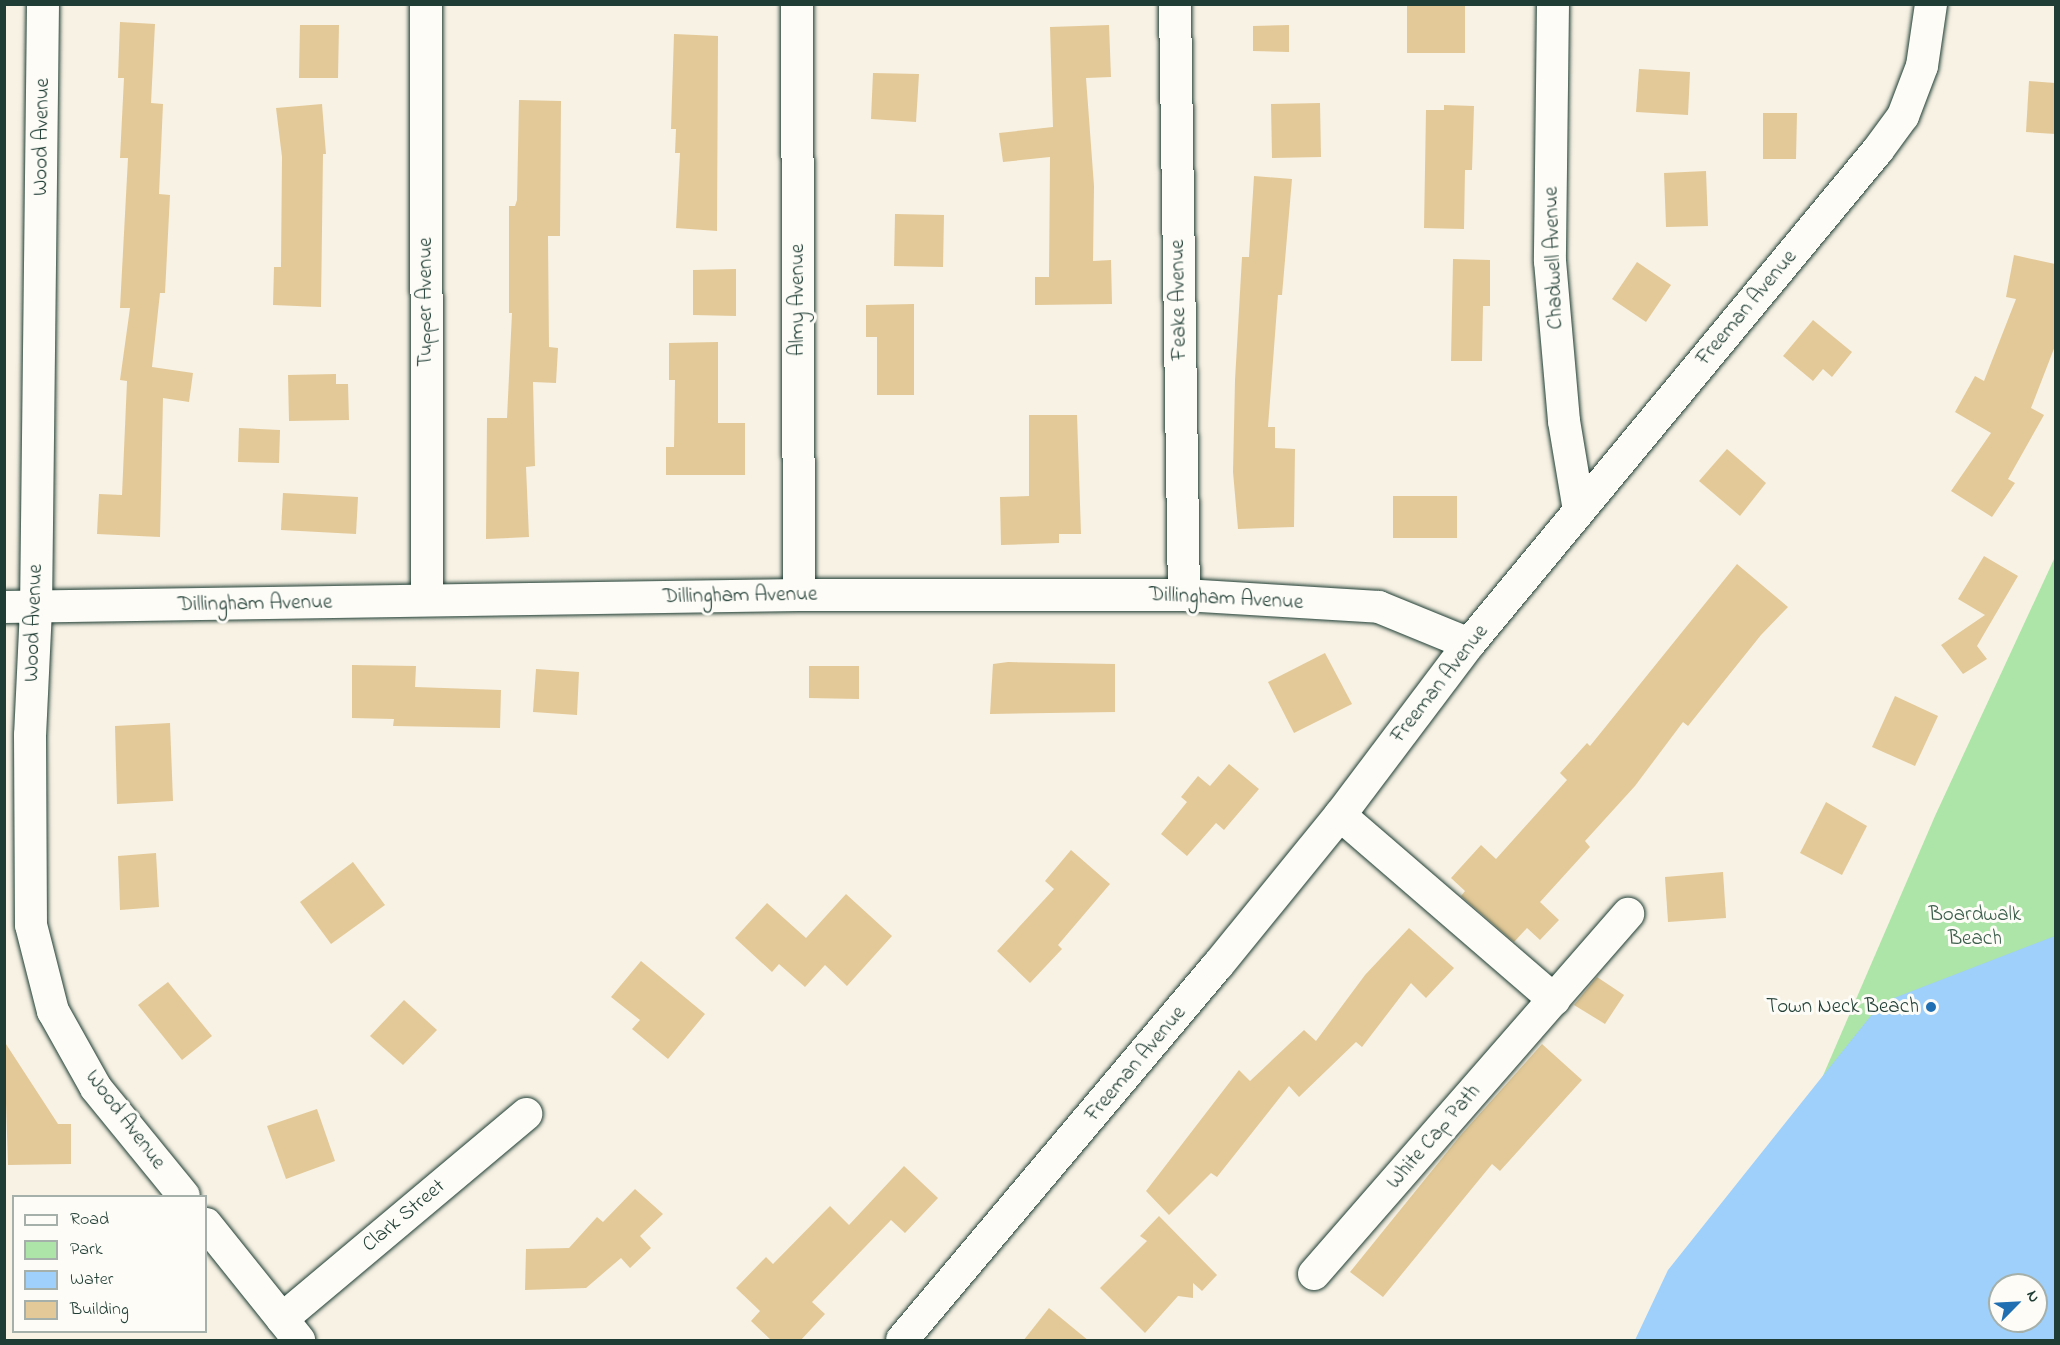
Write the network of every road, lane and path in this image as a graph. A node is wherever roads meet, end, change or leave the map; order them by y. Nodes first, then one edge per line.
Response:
1 (43, 4) edge
2 (426, 4) edge
3 (797, 4) edge
4 (1175, 4) edge
5 (1553, 4) edge
6 (1931, 4) edge
7 (1579, 511) junction
8 (799, 595) junction
9 (1184, 595) junction
10 (427, 600) junction
11 (4, 607) edge
12 (36, 609) junction
13 (1469, 644) junction
14 (1340, 815) junction
15 (1628, 914) dead end
16 (1554, 1000) junction
17 (526, 1114) dead end
18 (182, 1195) edge
19 (207, 1225) edge
20 (1314, 1274) dead end
21 (291, 1330) edge
22 (902, 1341) edge

1 - 12 street, Wood Avenue
2 - 10 street, Tupper Avenue
3 - 8 street, Almy Avenue
4 - 9 street, Feake Avenue
5 - 7 street, Chadwell Avenue
6 - 7 street, Freeman Avenue
7 - 13 street, Freeman Avenue
8 - 9 street, Dillingham Avenue
8 - 10 street, Dillingham Avenue
9 - 13 street, Dillingham Avenue
10 - 12 street, Dillingham Avenue
11 - 12 street, Dillingham Avenue
12 - 18 street, Wood Avenue
13 - 14 street, Freeman Avenue
14 - 16 street
14 - 22 street, Freeman Avenue
15 - 16 street, White Cap Path
16 - 20 street, White Cap Path
17 - 21 street, Clark Street
19 - 21 street

